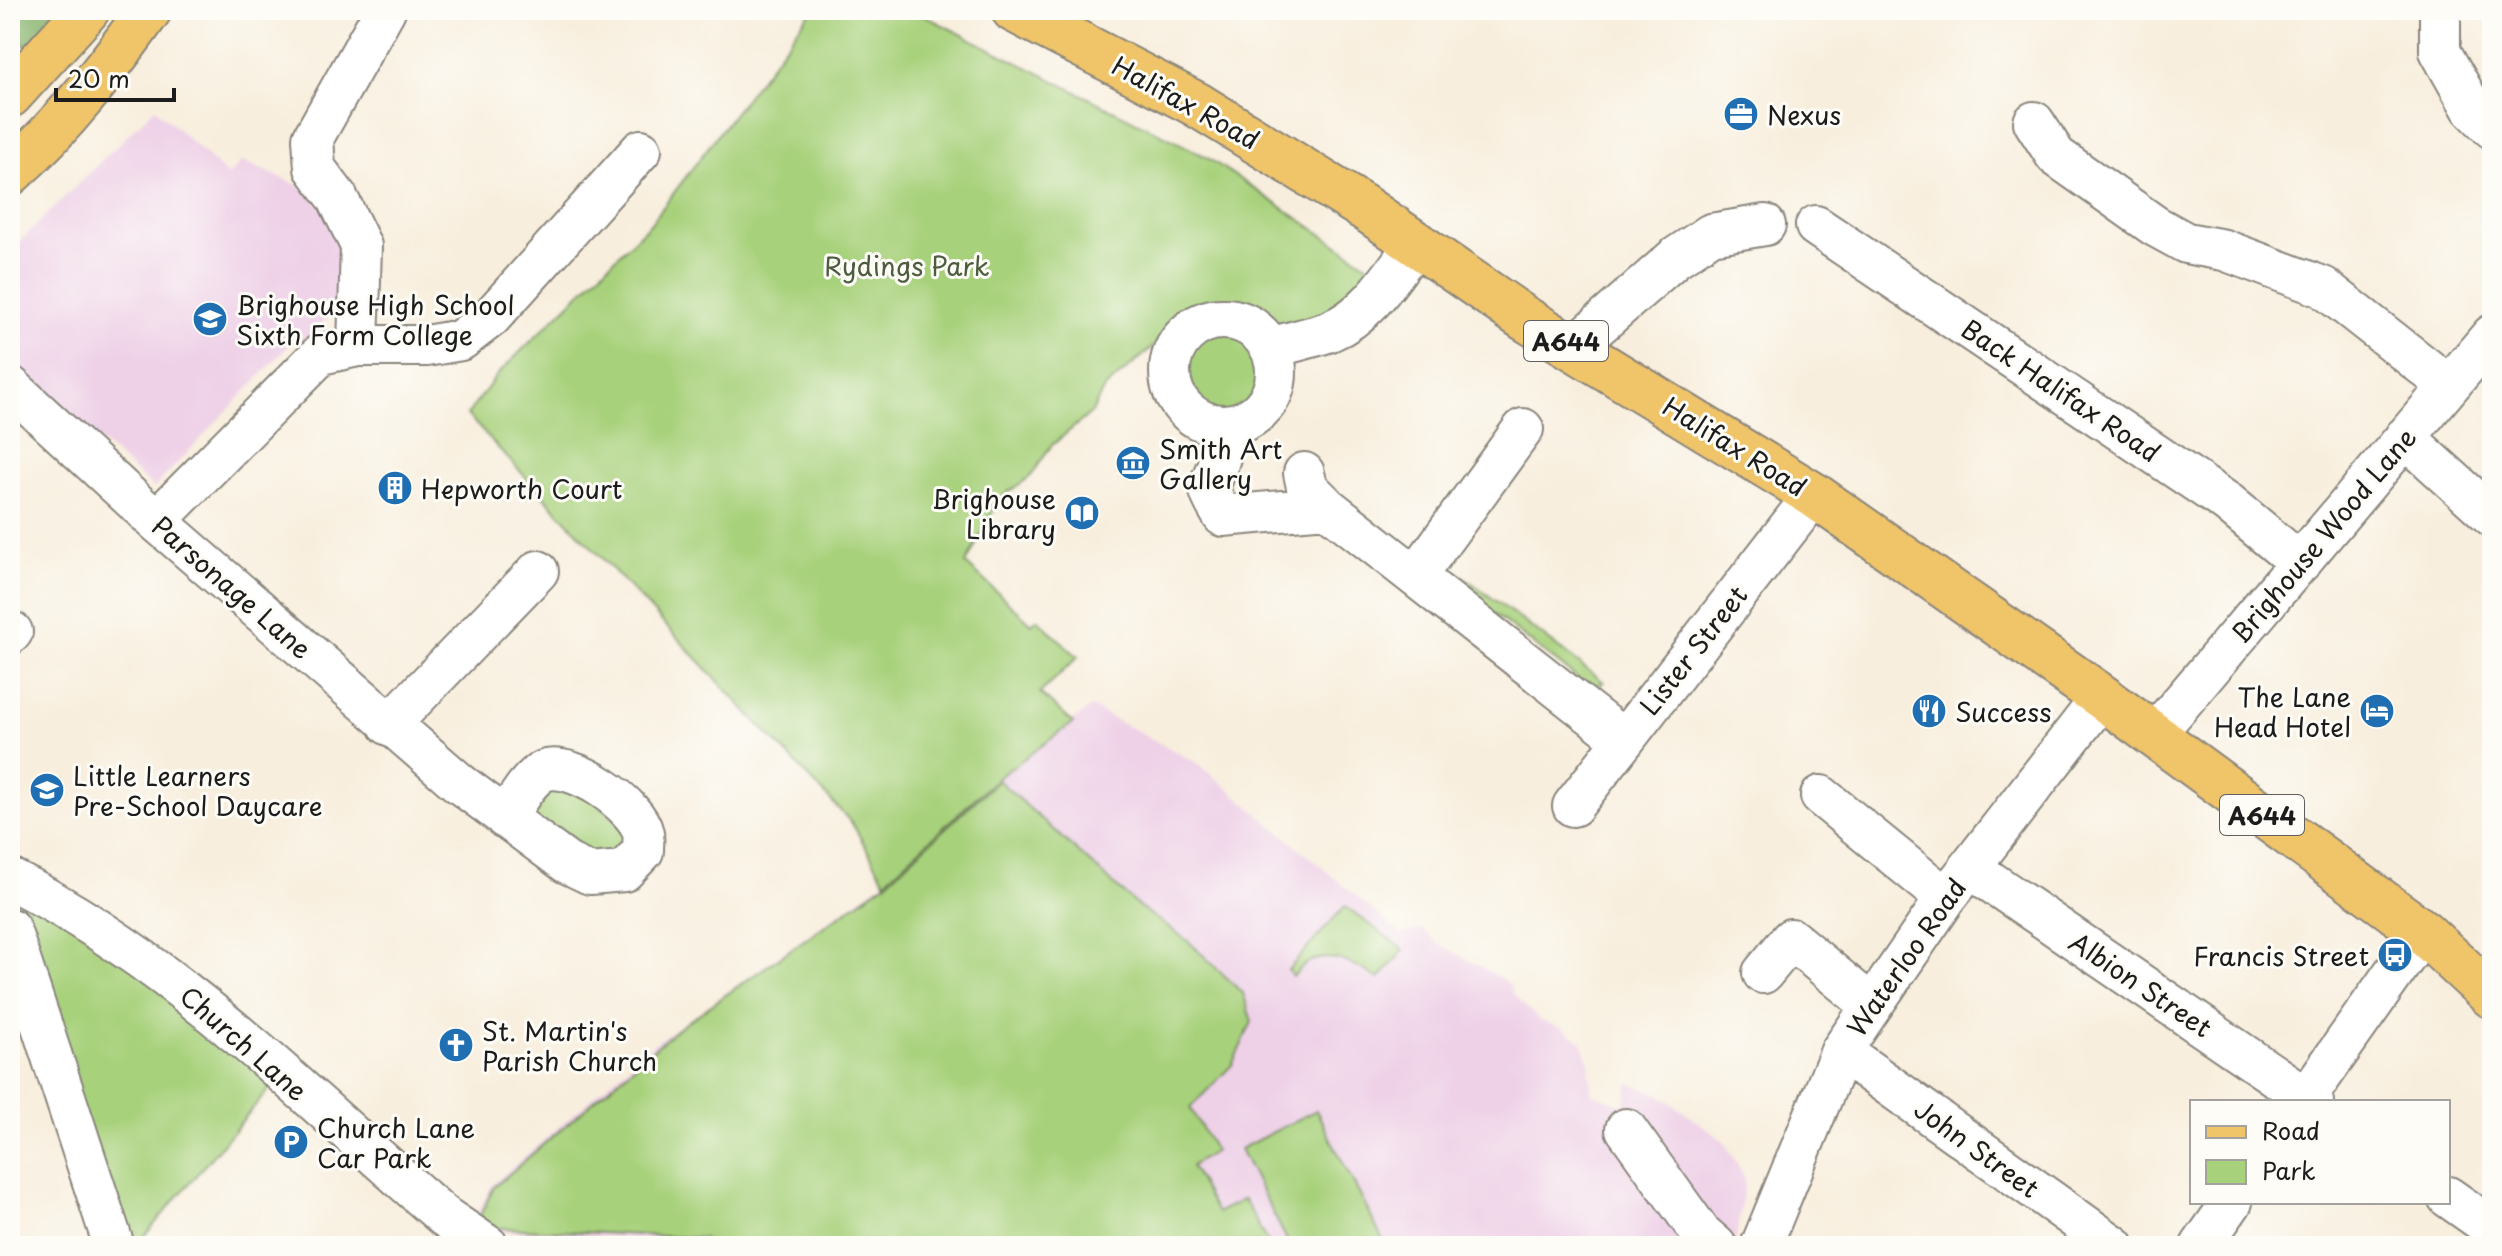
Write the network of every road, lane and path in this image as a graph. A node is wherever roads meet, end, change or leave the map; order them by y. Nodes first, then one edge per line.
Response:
1 (87, 10) edge
2 (149, 10) edge
3 (385, 10) edge
4 (1014, 10) edge
5 (2440, 10) edge
6 (10, 95) edge
7 (2034, 122) dead end
8 (2492, 128) edge
9 (641, 150) dead end
10 (10, 173) edge
11 (1751, 216) dead end
12 (1816, 226) dead end
13 (1416, 243) junction
14 (2492, 335) edge
15 (358, 346) junction
16 (1575, 346) junction
17 (1270, 348) junction
18 (2449, 386) junction
19 (10, 387) edge
20 (1223, 425) junction
21 (1523, 429) dead end
22 (2405, 437) junction
23 (1304, 473) dead end
24 (1814, 495) junction
25 (1327, 507) junction
26 (2492, 516) edge
27 (156, 521) junction
28 (2300, 563) junction
29 (538, 571) dead end
30 (1416, 576) junction
31 (2102, 697) junction
32 (389, 725) junction
33 (2153, 736) junction
34 (1624, 740) junction
35 (1821, 796) dead end
36 (1573, 806) dead end
37 (505, 818) dead end
38 (10, 879) edge
39 (1958, 882) junction
40 (10, 929) edge
41 (2415, 943) junction
42 (1763, 973) dead end
43 (2492, 996) edge
44 (1872, 1006) junction
45 (1841, 1051) junction
46 (2307, 1100) edge
47 (1626, 1129) dead end
48 (2231, 1204) edge
49 (466, 1240) edge
50 (114, 1246) edge
51 (1716, 1246) edge
52 (1761, 1246) edge
53 (2114, 1246) edge
54 (2201, 1246) edge

1 - 6 main road
2 - 10 main road
3 - 15 street
4 - 13 main road, Halifax Road / A644
5 - 8 street
7 - 18 street
9 - 15 street
11 - 16 street
12 - 28 street, Back Halifax Road
13 - 16 main road, Halifax Road / A644
13 - 17 street
14 - 18 street, Brighouse Wood Lane
15 - 27 street
16 - 24 main road, Halifax Road / A644
17 - 20 street
17 - 20 street
18 - 22 street, Brighouse Wood Lane
19 - 27 street, Parsonage Lane
20 - 25 street
21 - 30 street
22 - 26 street
22 - 28 street, Brighouse Wood Lane
23 - 25 street
24 - 31 main road, Halifax Road / A644
24 - 34 street, Lister Street
25 - 30 street
27 - 32 street, Parsonage Lane
28 - 33 street, Brighouse Wood Lane
29 - 32 street
30 - 34 street
31 - 33 main road, Halifax Road / A644
31 - 39 street, Waterloo Road
32 - 37 street, Parsonage Lane
33 - 41 main road, Halifax Road / A644
34 - 36 street, Lister Street
35 - 39 street, Albion Street
38 - 49 street, Church Lane
39 - 44 street, Waterloo Road
39 - 46 street, Albion Street
40 - 50 street
41 - 43 main road, A644
41 - 46 street
42 - 44 street
44 - 45 street, Waterloo Road
45 - 52 street, Waterloo Road
45 - 53 street, John Street
47 - 51 street
48 - 54 street

